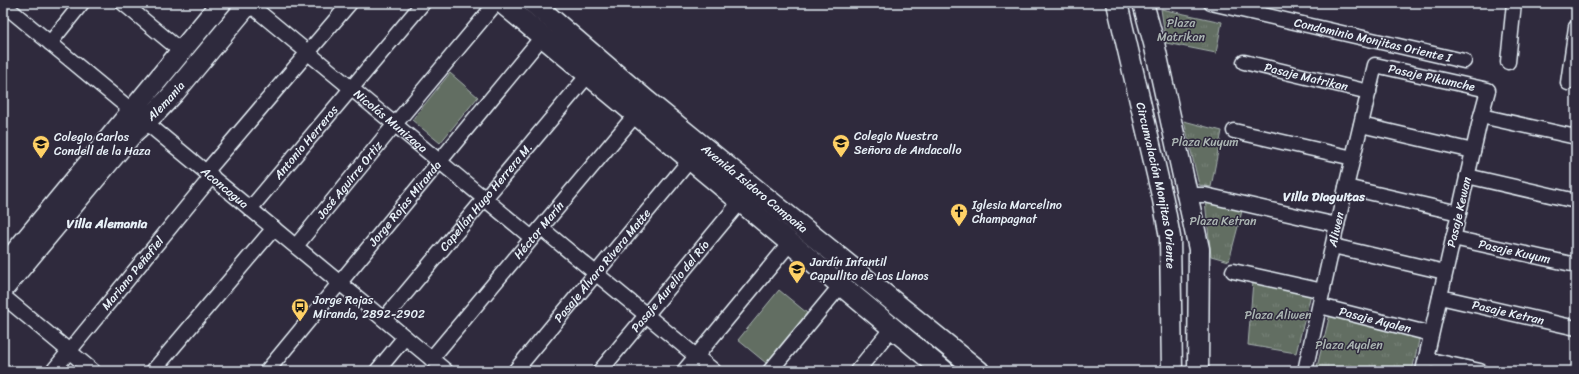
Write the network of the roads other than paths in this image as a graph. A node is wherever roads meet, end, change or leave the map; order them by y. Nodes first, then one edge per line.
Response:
1 (82, 3) edge
2 (123, 3) edge
3 (221, 3) edge
4 (249, 3) edge
5 (350, 3) edge
6 (423, 3) edge
7 (496, 3) edge
8 (502, 3) edge
9 (533, 3) edge
10 (1117, 3) edge
11 (1143, 3) edge
12 (1211, 3) edge
13 (1514, 3) edge
14 (3, 4) edge
15 (1576, 27) edge
16 (542, 36) junction
17 (50, 43) junction
18 (181, 52) junction
19 (308, 53) junction
20 (1464, 61) dead end
21 (1244, 62) dead end
22 (1508, 62) dead end
23 (1376, 65) joint
24 (588, 75) junction
25 (1568, 83) dead end
26 (352, 89) junction
27 (1488, 90) joint
28 (1369, 92) junction
29 (641, 108) junction
30 (139, 116) junction
31 (1481, 116) junction
32 (394, 124) junction
33 (1361, 125) junction
34 (1234, 130) dead end
35 (1576, 137) edge
36 (1473, 151) junction
37 (1353, 158) junction
38 (690, 160) junction
39 (440, 161) junction
40 (209, 174) junction
41 (1467, 176) junction
42 (1346, 187) junction
43 (1188, 195) junction
44 (485, 199) junction
45 (1576, 201) edge
46 (740, 202) junction
47 (250, 209) junction
48 (1459, 213) junction
49 (1337, 225) junction
50 (274, 228) junction
51 (537, 233) junction
52 (1453, 238) junction
53 (790, 243) junction
54 (296, 246) junction
55 (1333, 246) junction
56 (1576, 265) edge
57 (3, 267) edge
58 (1233, 271) dead end
59 (1445, 272) junction
60 (596, 273) junction
61 (340, 283) junction
62 (841, 285) junction
63 (3, 289) edge
64 (1323, 291) junction
65 (3, 296) edge
66 (1440, 297) junction
67 (1320, 306) junction
68 (646, 315) junction
69 (384, 319) junction
70 (892, 328) junction
71 (1576, 328) edge
72 (1431, 334) junction
73 (405, 337) junction
74 (70, 352) junction
75 (696, 356) junction
76 (431, 359) junction
77 (1424, 365) edge
78 (53, 371) edge
79 (93, 371) edge
80 (153, 371) edge
81 (267, 371) edge
82 (377, 371) edge
83 (446, 371) edge
84 (515, 371) edge
85 (600, 371) edge
86 (684, 371) edge
87 (714, 371) edge
88 (770, 371) edge
89 (857, 371) edge
90 (944, 371) edge
91 (979, 371) edge
92 (1172, 371) edge
93 (1198, 371) edge
94 (1305, 371) edge
95 (1480, 371) edge

1 - 17 street
2 - 18 street
3 - 18 street, Alemania
4 - 19 street, Nicolás Munizaga
4 - 30 street, Alemania
5 - 19 street, Mariano Peñafiel
6 - 26 street, Antonio Herreros
7 - 32 street, José Aguirre Ortiz
8 - 16 street, Avenida Isidoro Campaña
9 - 29 street, Avenida Isidoro Campaña
10 - 92 street, Circunvalación Monjitas Oriente
11 - 43 street
12 - 20 street, Condominio Monjitas Oriente I
13 - 22 street
14 - 17 street, Aconcagua
15 - 25 street
16 - 24 street, Avenida Isidoro Campaña
16 - 39 street, Jorge Rojas Miranda
17 - 30 street, Aconcagua
18 - 30 street, Alemania
19 - 26 street, Nicolás Munizaga
19 - 40 street, Mariano Peñafiel
21 - 28 street, Pasaje Matrikan
23 - 27 street, Pasaje Pikumche
23 - 28 street, Aliwen
24 - 29 street, Avenida Isidoro Campaña
24 - 44 street, Capellán Hugo Herrera M.
26 - 32 street, Nicolás Munizaga
26 - 47 street, Antonio Herreros
27 - 31 street, Pasaje Kewan
28 - 33 street, Aliwen
29 - 38 street, Avenida Isidoro Campaña
29 - 51 street, Héctor Marín
29 - 91 street, Avenida Isidoro Campaña
30 - 40 street, Aconcagua
30 - 57 street, Alemania
30 - 63 street, Alemania
31 - 35 street
31 - 36 street, Pasaje Kewan
32 - 39 street, Nicolás Munizaga
32 - 54 street, José Aguirre Ortiz
33 - 36 street
33 - 37 street, Aliwen
34 - 37 street
36 - 41 street, Pasaje Kewan
37 - 42 street, Aliwen
38 - 46 street, Avenida Isidoro Campaña
38 - 60 street, Pasaje Álvaro Rivera Matte
39 - 44 street, Nicolás Munizaga
39 - 61 street, Jorge Rojas Miranda
40 - 47 street, Aconcagua
40 - 74 street, Mariano Peñafiel
41 - 45 street
41 - 48 street, Pasaje Kewan
42 - 48 street
42 - 49 street, Aliwen
43 - 49 street
43 - 93 street
44 - 51 street, Nicolás Munizaga
44 - 69 street, Capellán Hugo Herrera M.
46 - 53 street, Avenida Isidoro Campaña
46 - 68 street, Pasaje Aurelio del Río
47 - 50 street, Aconcagua
48 - 52 street, Pasaje Kewan
49 - 55 street, Aliwen
50 - 54 street, Aconcagua
50 - 80 street
51 - 60 street, Nicolás Munizaga
51 - 76 street, Héctor Marín
52 - 56 street, Pasaje Kuyum
52 - 59 street, Pasaje Kewan
53 - 62 street, Avenida Isidoro Campaña
53 - 75 street
54 - 61 street, Aconcagua
55 - 59 street
55 - 64 street, Aliwen
58 - 64 street
59 - 66 street, Pasaje Kewan
60 - 68 street, Nicolás Munizaga
60 - 84 street, Pasaje Álvaro Rivera Matte
61 - 69 street, Aconcagua
61 - 81 street, Jorge Rojas Miranda
62 - 70 street, Avenida Isidoro Campaña
62 - 88 street
64 - 67 street, Aliwen
65 - 74 street
66 - 71 street, Pasaje Ketran
66 - 72 street, Pasaje Kewan
67 - 72 street, Pasaje Ayalen
67 - 94 street, Aliwen
68 - 75 street, Nicolás Munizaga
68 - 85 street, Pasaje Aurelio del Río
69 - 73 street, Aconcagua
70 - 89 street
70 - 90 street, Avenida Isidoro Campaña
72 - 77 street, Pasaje Kewan
73 - 76 street, Aconcagua
73 - 82 street
74 - 78 street, Mariano Peñafiel
74 - 79 street
75 - 86 street
75 - 87 street, Nicolás Munizaga
76 - 83 street, Aconcagua
77 - 95 street

